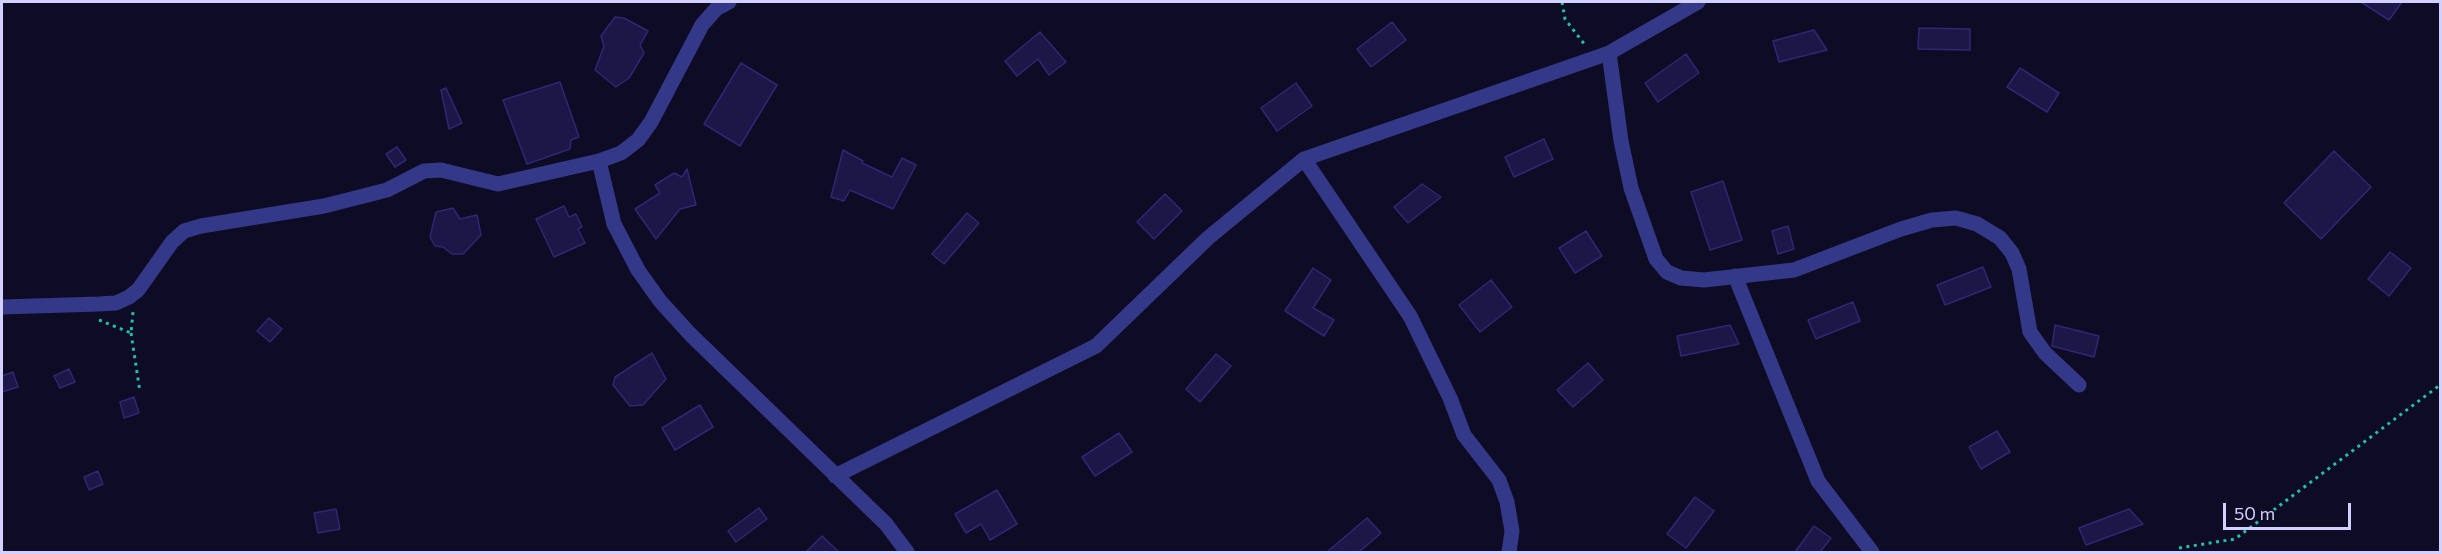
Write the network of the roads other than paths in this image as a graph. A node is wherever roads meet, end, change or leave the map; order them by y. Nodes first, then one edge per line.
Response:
1 (729, 2) edge
2 (1698, 2) edge
3 (1602, 56) junction
4 (1304, 159) junction
5 (599, 161) junction
6 (1735, 276) junction
7 (2, 307) edge
8 (2079, 385) dead end
9 (835, 476) junction
10 (907, 552) edge
11 (1509, 552) edge
12 (1872, 552) edge

1 - 5 street
2 - 3 street
3 - 4 street
3 - 6 street
4 - 9 street
4 - 11 street
5 - 7 street
5 - 9 street
6 - 8 street
6 - 12 street
9 - 10 street

